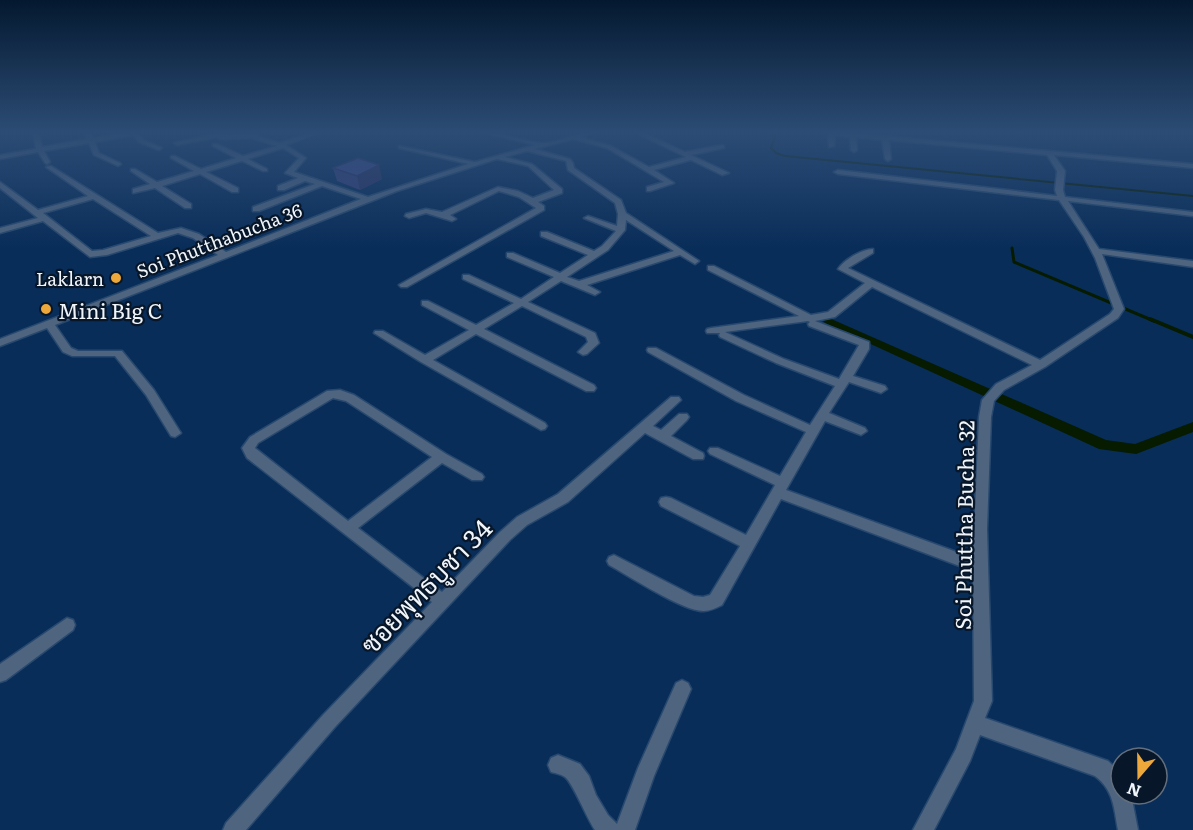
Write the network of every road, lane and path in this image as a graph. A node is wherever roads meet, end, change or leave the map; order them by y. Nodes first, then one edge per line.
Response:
1 (59, 172) edge
2 (134, 172) edge
3 (202, 172) joint
4 (289, 172) edge
5 (448, 172) edge
6 (538, 172) edge
7 (574, 172) edge
8 (650, 172) edge
9 (721, 172) edge
10 (838, 172) dead end
11 (1061, 172) edge
12 (724, 173) dead end
13 (305, 178) junction
14 (322, 184) junction
15 (157, 186) junction
16 (1, 187) edge
17 (281, 188) dead end
18 (650, 189) dead end
19 (235, 190) dead end
20 (136, 191) dead end
21 (95, 196) junction
22 (367, 199) junction
23 (1062, 199) junction
24 (533, 201) junction
25 (188, 206) dead end
26 (256, 209) dead end
27 (622, 214) junction
28 (1193, 214) edge
29 (43, 215) junction
30 (443, 215) junction
31 (410, 216) dead end
32 (588, 218) dead end
33 (452, 219) dead end
34 (621, 230) junction
35 (0, 231) edge
36 (544, 234) dead end
37 (158, 235) junction
38 (870, 251) dead end
39 (1095, 251) junction
40 (681, 252) junction
41 (510, 255) dead end
42 (595, 255) junction
43 (226, 256) junction
44 (695, 261) dead end
45 (1193, 264) edge
46 (711, 268) dead end
47 (466, 277) dead end
48 (563, 277) junction
49 (871, 283) junction
50 (580, 284) junction
51 (404, 285) dead end
52 (595, 292) dead end
53 (522, 302) junction
54 (425, 303) dead end
55 (813, 322) junction
56 (49, 324) junction
57 (477, 328) junction
58 (711, 331) dead end
59 (379, 333) dead end
60 (724, 335) dead end
61 (0, 343) edge
62 (652, 350) dead end
63 (583, 352) dead end
64 (425, 360) junction
65 (1041, 365) junction
66 (843, 381) junction
67 (590, 388) dead end
68 (881, 389) dead end
69 (675, 400) dead end
70 (822, 415) junction
71 (683, 417) dead end
72 (541, 426) dead end
73 (645, 427) junction
74 (814, 431) junction
75 (861, 431) dead end
76 (175, 433) dead end
77 (662, 437) junction
78 (714, 451) dead end
79 (698, 456) dead end
80 (441, 457) junction
81 (477, 477) dead end
82 (782, 488) junction
83 (666, 502) dead end
84 (347, 529) junction
85 (748, 543) junction
86 (614, 561) dead end
87 (980, 567) junction
88 (443, 602) junction
89 (67, 625) dead end
90 (0, 674) edge
91 (682, 689) dead end
92 (975, 724) junction
93 (558, 765) dead end
94 (233, 830) edge
95 (609, 830) edge
96 (625, 830) edge
97 (923, 830) edge
98 (1128, 830) edge

1 - 21 street
2 - 15 street
3 - 15 street
3 - 19 street
4 - 13 street
5 - 22 street, Soi Phutthabucha 36
6 - 24 street
7 - 27 street
8 - 18 street
9 - 12 street
10 - 23 street
11 - 23 street, Soi Phuttha Bucha 32
13 - 14 street
13 - 17 street
14 - 22 street
14 - 26 street
15 - 20 street
15 - 25 street
16 - 29 street
21 - 29 street
21 - 37 street
22 - 43 street, Soi Phutthabucha 36
23 - 28 street
23 - 39 street, Soi Phuttha Bucha 32
24 - 30 street
24 - 51 street
27 - 34 street
27 - 40 street
29 - 35 street
29 - 37 street
30 - 31 street
30 - 33 street
32 - 34 street
34 - 42 street
36 - 42 street
37 - 43 street
38 - 49 street
39 - 45 street
39 - 65 street, Soi Phuttha Bucha 32
40 - 44 street
40 - 50 street
41 - 48 street
42 - 48 street
43 - 56 street, Soi Phutthabucha 36
46 - 55 street
47 - 53 street
48 - 50 street
48 - 53 street
49 - 55 street
49 - 65 street
50 - 52 street
53 - 57 street
53 - 63 street
54 - 57 street
55 - 58 street
55 - 66 street
56 - 61 street, Soi Phutthabucha 36
56 - 76 street
57 - 64 street
57 - 67 street
59 - 64 street
60 - 66 street
62 - 74 street
64 - 72 street
65 - 87 street, Soi Phuttha Bucha 32
66 - 68 street
66 - 70 street
69 - 73 street, ซอยพุทธบูชา 34
70 - 74 street
70 - 75 street
71 - 77 street
73 - 77 street
73 - 88 street, ซอยพุทธบูชา 34
74 - 82 street
77 - 79 street
78 - 82 street
80 - 81 street
80 - 84 street
80 - 84 street
82 - 85 street
82 - 87 street
83 - 85 street
84 - 88 street
85 - 86 street
87 - 92 street, Soi Phuttha Bucha 32
88 - 94 street, ซอยพุทธบูชา 34
89 - 90 street
91 - 96 street
92 - 97 street, Soi Phuttha Bucha 32
92 - 98 street
93 - 95 street

